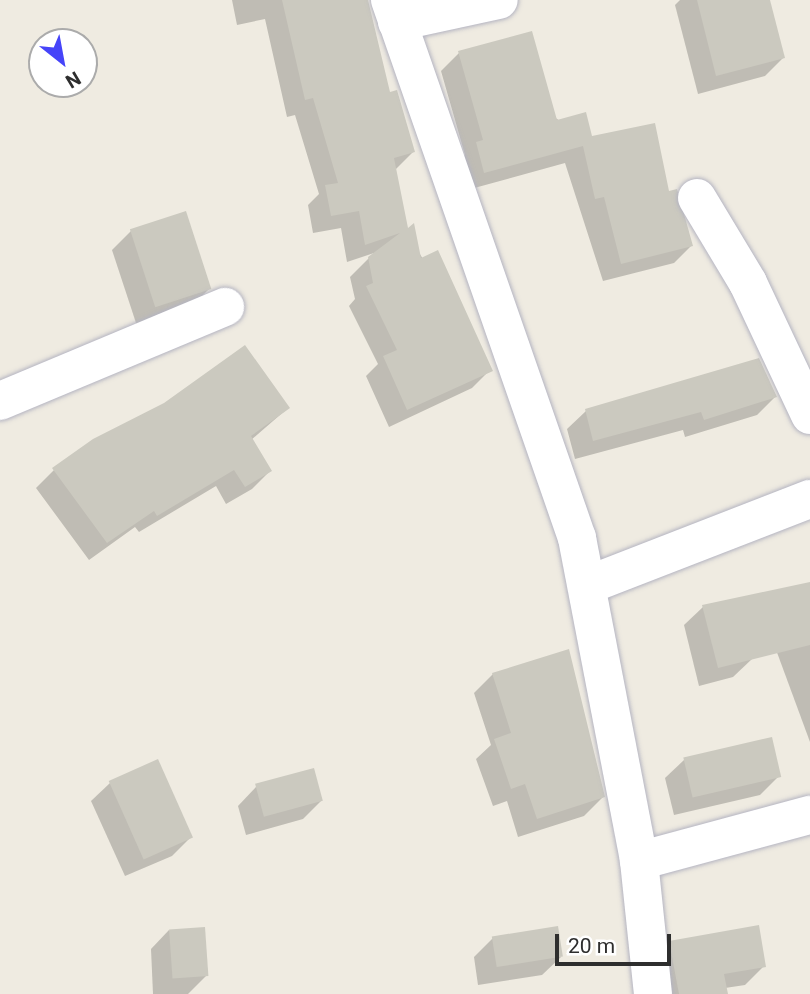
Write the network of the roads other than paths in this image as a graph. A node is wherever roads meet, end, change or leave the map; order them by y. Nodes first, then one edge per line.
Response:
1 (499, 0) edge
2 (394, 11) edge
3 (697, 198) dead end
4 (225, 307) dead end
5 (0, 401) edge
6 (810, 415) edge
7 (810, 499) edge
8 (588, 585) junction
9 (810, 815) edge
10 (639, 861) junction
11 (653, 994) edge

1 - 2 street
2 - 8 street
3 - 6 street
4 - 5 street
7 - 8 street
8 - 10 street
9 - 10 street
10 - 11 street

